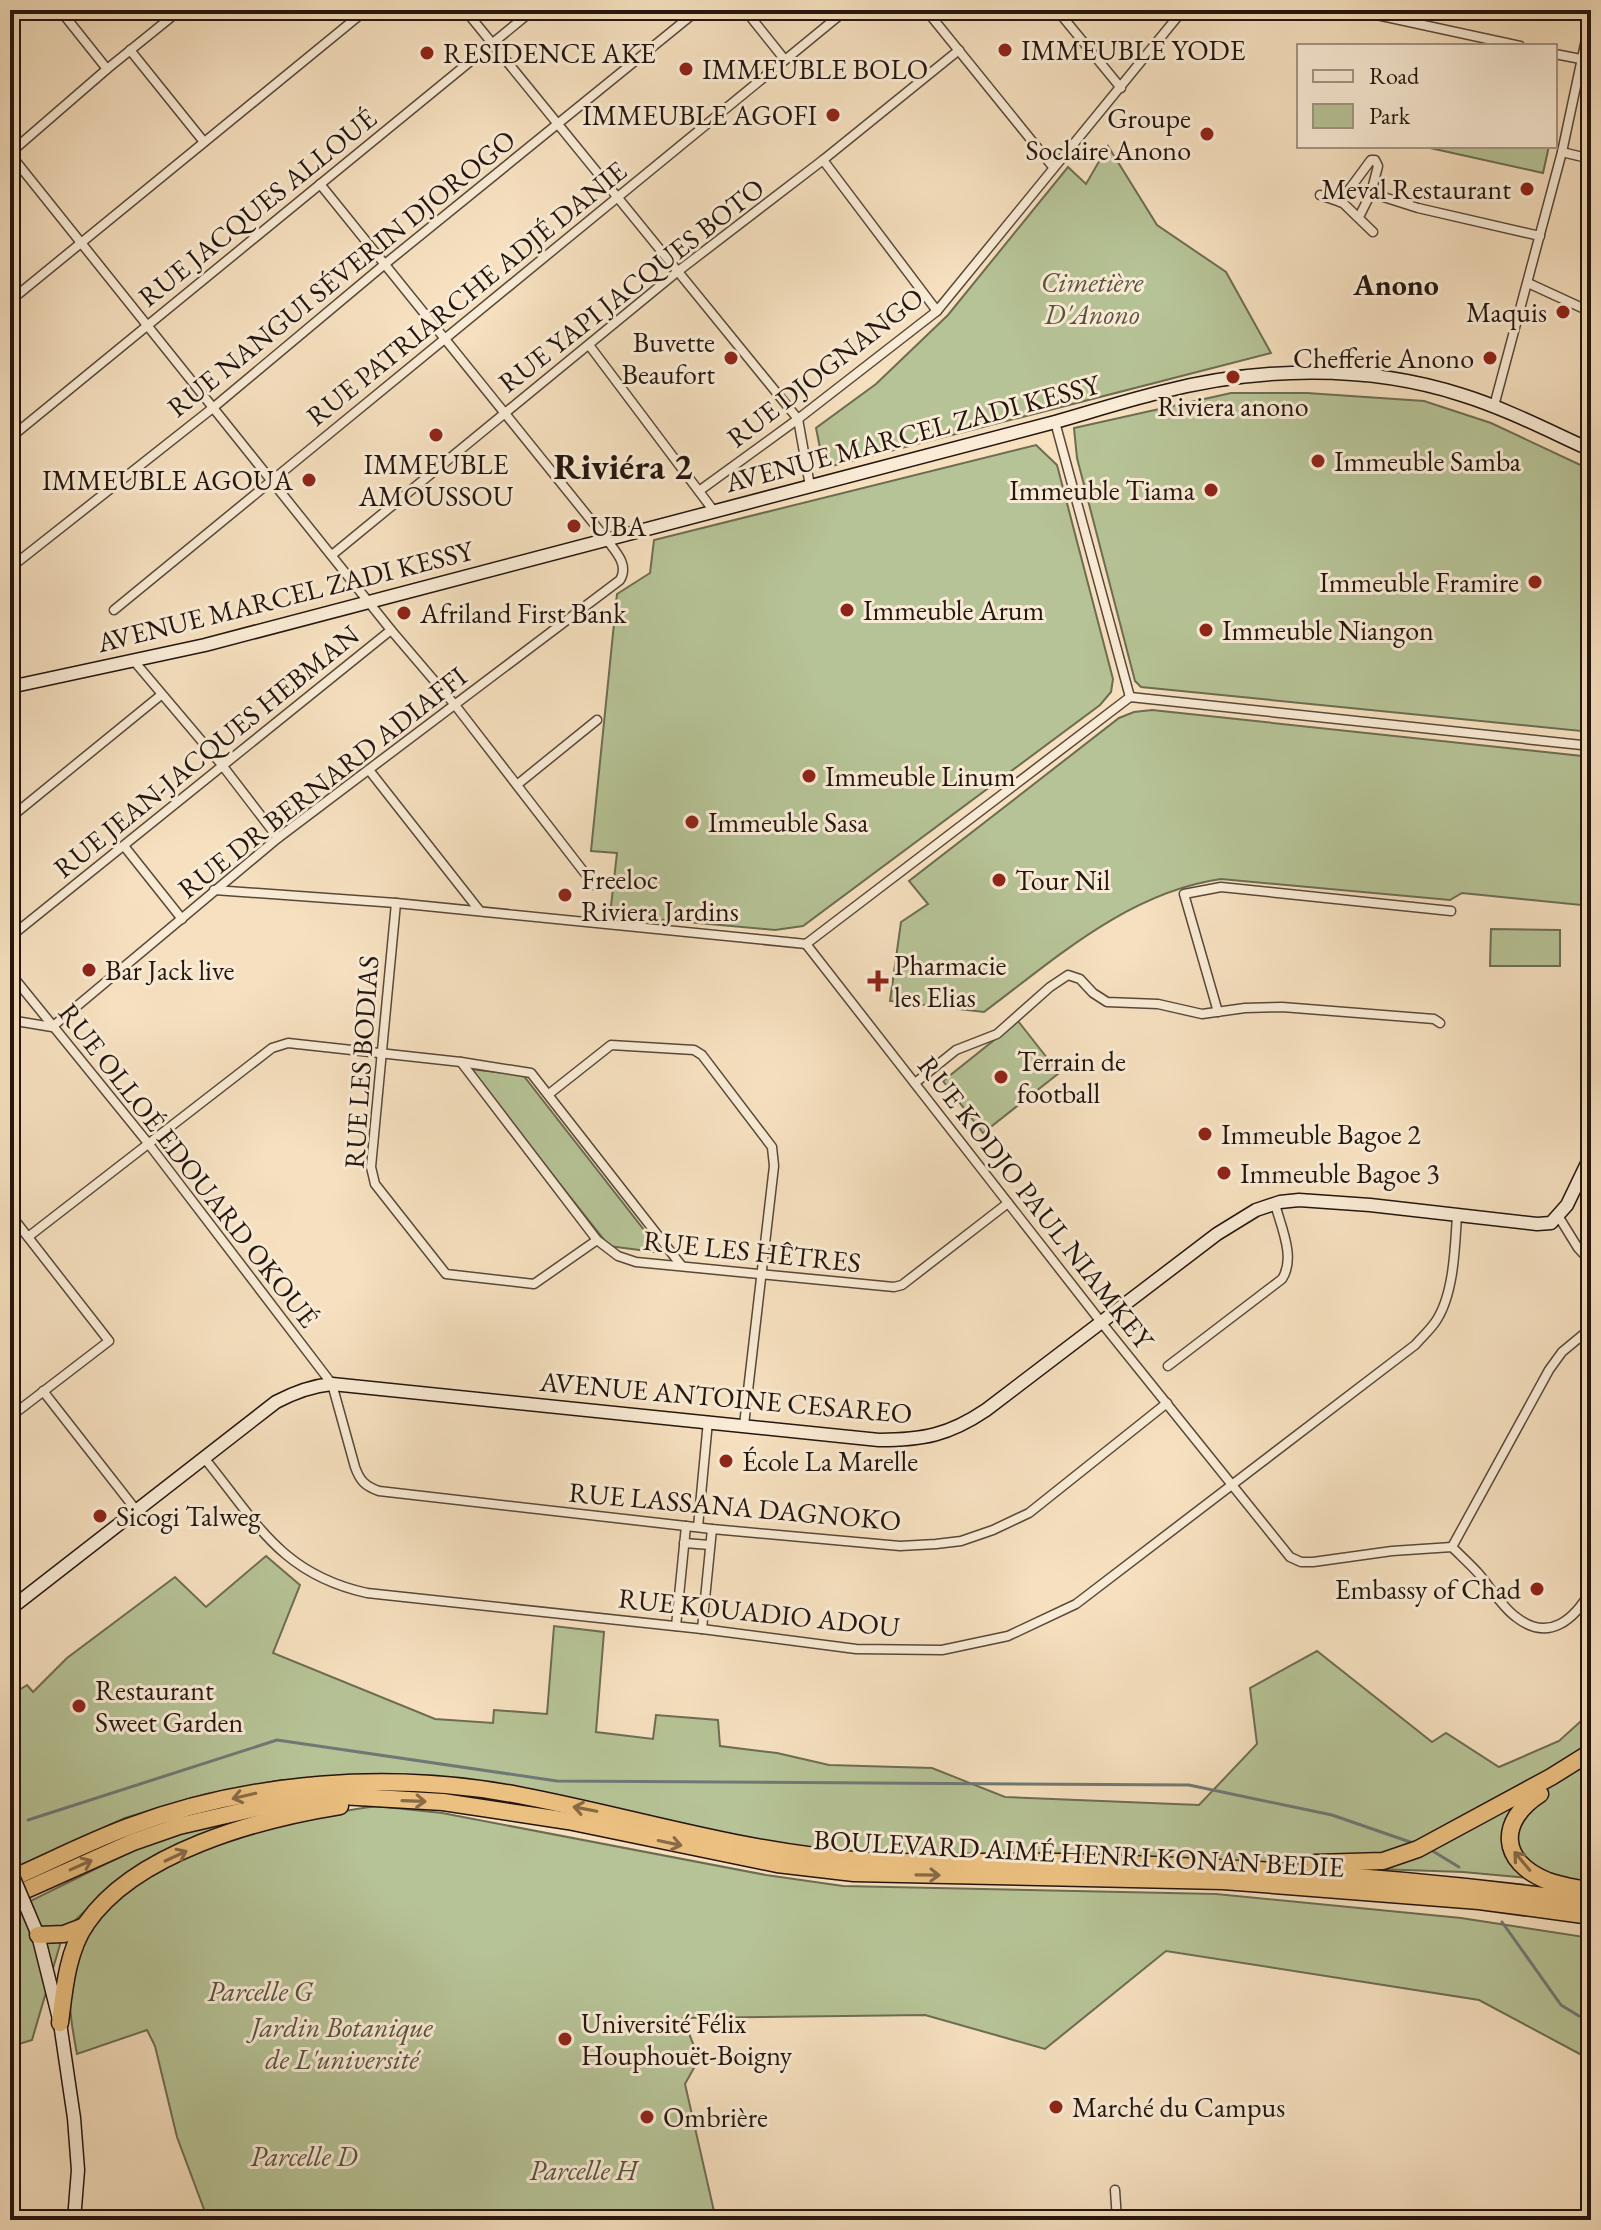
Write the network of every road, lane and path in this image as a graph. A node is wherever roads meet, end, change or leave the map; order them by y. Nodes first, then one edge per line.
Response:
1 (60, 10) edge
2 (180, 10) edge
3 (366, 10) edge
4 (465, 10) edge
5 (533, 10) edge
6 (698, 10) edge
7 (745, 10) edge
8 (846, 10) edge
9 (926, 10) edge
10 (1057, 10) edge
11 (1183, 10) edge
12 (1354, 10) edge
13 (1591, 16) edge
14 (492, 43) junction
15 (1511, 44) edge
16 (130, 50) junction
17 (959, 50) junction
18 (1557, 54) edge
19 (785, 60) junction
20 (1586, 60) edge
21 (107, 69) junction
22 (1121, 88) junction
23 (557, 123) junction
24 (204, 142) junction
25 (1562, 152) junction
26 (10, 154) edge
27 (1591, 159) edge
28 (823, 160) junction
29 (1053, 167) junction
30 (320, 184) junction
31 (1371, 193) junction
32 (1320, 195) dead end
33 (617, 198) junction
34 (1340, 202) junction
35 (1359, 217) junction
36 (1373, 232) dead end
37 (1540, 236) junction
38 (82, 243) junction
39 (385, 264) junction
40 (677, 272) junction
41 (1528, 283) junction
42 (10, 301) edge
43 (937, 311) junction
44 (1591, 312) edge
45 (148, 325) junction
46 (445, 339) junction
47 (589, 345) junction
48 (1494, 406) junction
49 (214, 407) junction
50 (505, 413) junction
51 (798, 419) junction
52 (1055, 422) junction
53 (10, 438) edge
54 (1591, 450) edge
55 (272, 480) junction
56 (810, 486) junction
57 (699, 491) junction
58 (713, 510) junction
59 (607, 540) junction
60 (332, 555) junction
61 (10, 568) edge
62 (370, 602) junction
63 (114, 610) dead end
64 (391, 630) junction
65 (134, 661) junction
66 (10, 687) edge
67 (161, 695) junction
68 (1130, 697) junction
69 (455, 705) junction
70 (597, 720) dead end
71 (1591, 746) edge
72 (222, 765) junction
73 (369, 770) junction
74 (518, 784) junction
75 (10, 818) edge
76 (278, 838) junction
77 (124, 846) junction
78 (594, 885) dead end
79 (214, 890) junction
80 (396, 903) junction
81 (479, 910) junction
82 (1451, 911) dead end
83 (182, 919) junction
84 (10, 937) edge
85 (806, 944) junction
86 (10, 973) edge
87 (1218, 1012) junction
88 (10, 1020) edge
89 (1440, 1023) dead end
90 (52, 1027) junction
91 (380, 1053) junction
92 (461, 1062) junction
93 (915, 1083) junction
94 (549, 1094) junction
95 (148, 1143) junction
96 (1591, 1155) edge
97 (1008, 1203) junction
98 (1275, 1204) junction
99 (10, 1214) edge
100 (1557, 1214) junction
101 (1457, 1215) junction
102 (28, 1237) junction
103 (597, 1240) junction
104 (1591, 1262) edge
105 (681, 1265) junction
106 (761, 1274) junction
107 (1101, 1322) junction
108 (1591, 1328) edge
109 (1168, 1366) dead end
110 (332, 1384) junction
111 (43, 1391) junction
112 (1167, 1403) junction
113 (10, 1417) edge
114 (708, 1421) junction
115 (744, 1425) junction
116 (205, 1459) junction
117 (1232, 1486) junction
118 (136, 1510) junction
119 (686, 1526) junction
120 (698, 1527) junction
121 (712, 1529) junction
122 (684, 1543) junction
123 (710, 1545) junction
124 (1452, 1547) junction
125 (1591, 1590) edge
126 (10, 1609) edge
127 (676, 1626) junction
128 (702, 1629) junction
129 (1591, 1752) edge
130 (1591, 1761) edge
131 (375, 1800) junction
132 (10, 1869) edge
133 (1274, 1869) junction
134 (10, 1879) edge
135 (1591, 1891) edge
136 (1479, 1894) junction
137 (17, 1900) edge
138 (1591, 1902) edge
139 (1591, 1916) edge
140 (85, 1926) junction
141 (38, 1935) junction
142 (60, 2023) junction
143 (1115, 2190) dead end
144 (74, 2220) edge
145 (1117, 2220) edge

1 - 21 street
2 - 16 street
3 - 24 street
4 - 14 street
5 - 14 street, RUE JACQUES ALLOUÉ
6 - 23 street, RUE NANGUI SÉVERIN DJOROGO
7 - 19 street
8 - 19 street, RUE PATRIARCHE ADJÉ DANIE
9 - 17 street
10 - 22 street
11 - 22 street, RUE DJOGNANGO
12 - 15 street
13 - 20 street
14 - 23 street
14 - 30 street, RUE JACQUES ALLOUÉ
16 - 21 street
16 - 24 street
17 - 28 street, RUE YAPI JACQUES BOTO
17 - 29 street
18 - 20 street
19 - 33 street, RUE PATRIARCHE ADJÉ DANIE
20 - 25 street
21 - 26 street
22 - 29 street, RUE DJOGNANGO
23 - 33 street
23 - 39 street, RUE NANGUI SÉVERIN DJOROGO
24 - 38 street
25 - 27 street
25 - 37 street
26 - 38 street
28 - 40 street, RUE YAPI JACQUES BOTO
28 - 43 street
29 - 43 street, RUE DJOGNANGO
30 - 39 street, RUE DR BERNARD ADIAFFI
30 - 45 street, RUE JACQUES ALLOUÉ
31 - 34 street
31 - 35 street
31 - 37 street
32 - 34 street
33 - 40 street
33 - 46 street, RUE PATRIARCHE ADJÉ DANIE
34 - 35 street
35 - 36 street
37 - 41 street
38 - 42 street
38 - 45 street
39 - 46 street, RUE DR BERNARD ADIAFFI
39 - 49 street, RUE NANGUI SÉVERIN DJOROGO
40 - 47 street, RUE YAPI JACQUES BOTO
40 - 51 street
41 - 44 street
41 - 48 street
43 - 51 street, RUE DJOGNANGO
45 - 49 street
45 - 53 street, RUE JACQUES ALLOUÉ
46 - 50 street, RUE DR BERNARD ADIAFFI
46 - 55 street, RUE PATRIARCHE ADJÉ DANIE
47 - 50 street, RUE YAPI JACQUES BOTO
47 - 57 street
48 - 52 street, AVENUE MARCEL ZADI KESSY
48 - 54 street, AVENUE MARCEL ZADI KESSY
49 - 55 street
49 - 61 street, RUE NANGUI SÉVERIN DJOROGO
50 - 59 street, RUE DR BERNARD ADIAFFI
50 - 60 street, RUE YAPI JACQUES BOTO
51 - 56 street
51 - 57 street, RUE DJOGNANGO
52 - 56 street, AVENUE MARCEL ZADI KESSY
52 - 68 street
55 - 60 street
55 - 63 street, RUE PATRIARCHE ADJÉ DANIE
56 - 58 street, AVENUE MARCEL ZADI KESSY
57 - 58 street
58 - 59 street, AVENUE MARCEL ZADI KESSY
59 - 62 street, AVENUE MARCEL ZADI KESSY
59 - 69 street, RUE DR BERNARD ADIAFFI
60 - 62 street
62 - 64 street
62 - 65 street, AVENUE MARCEL ZADI KESSY
64 - 69 street
64 - 72 street, RUE JEAN-JACQUES HEBMAN
65 - 66 street, AVENUE MARCEL ZADI KESSY
65 - 67 street
67 - 72 street
67 - 75 street
68 - 71 street
68 - 85 street
69 - 73 street, RUE DR BERNARD ADIAFFI
69 - 74 street
70 - 74 street
72 - 76 street
72 - 77 street, RUE JEAN-JACQUES HEBMAN
73 - 76 street, RUE DR BERNARD ADIAFFI
73 - 81 street
74 - 78 street
76 - 79 street, RUE DR BERNARD ADIAFFI
77 - 83 street
77 - 84 street, RUE JEAN-JACQUES HEBMAN
79 - 80 street
79 - 83 street, RUE DR BERNARD ADIAFFI
80 - 81 street
80 - 91 street, RUE LES BODIAS
81 - 85 street
82 - 87 street
83 - 90 street, RUE DR BERNARD ADIAFFI
85 - 93 street, RUE KODJO PAUL NIAMKEY
86 - 90 street, RUE OLLOÉ EDOUARD OKOUÉ
87 - 89 street
87 - 93 street
88 - 90 street
90 - 95 street, RUE OLLOÉ EDOUARD OKOUÉ
91 - 92 street
91 - 95 street
91 - 103 street, RUE LES BODIAS
92 - 94 street
92 - 103 street, RUE LES HÊTRES
93 - 97 street, RUE KODJO PAUL NIAMKEY
94 - 105 street
94 - 106 street
95 - 102 street
95 - 110 street, RUE OLLOÉ EDOUARD OKOUÉ
96 - 100 street
97 - 106 street, RUE LES HÊTRES
97 - 107 street, RUE KODJO PAUL NIAMKEY
98 - 101 street, AVENUE ANTOINE CESAREO
98 - 107 street, AVENUE ANTOINE CESAREO
98 - 109 street
99 - 102 street
100 - 101 street, AVENUE ANTOINE CESAREO
100 - 104 street
101 - 117 street, RUE KOUADIO ADOU
102 - 111 street
103 - 105 street, RUE LES HÊTRES
105 - 106 street, RUE LES HÊTRES
106 - 115 street
107 - 112 street, RUE KODJO PAUL NIAMKEY
107 - 115 street, AVENUE ANTOINE CESAREO
108 - 124 street
110 - 114 street, AVENUE ANTOINE CESAREO
110 - 116 street, AVENUE ANTOINE CESAREO
110 - 119 street, RUE LASSANA DAGNOKO
111 - 113 street
111 - 118 street
112 - 117 street, RUE KODJO PAUL NIAMKEY
112 - 121 street, RUE LASSANA DAGNOKO
114 - 115 street, AVENUE ANTOINE CESAREO
114 - 120 street
116 - 118 street, AVENUE ANTOINE CESAREO
116 - 127 street, RUE KOUADIO ADOU
117 - 124 street, RUE KODJO PAUL NIAMKEY
117 - 128 street, RUE KOUADIO ADOU
118 - 126 street, AVENUE ANTOINE CESAREO
119 - 120 street, RUE LASSANA DAGNOKO
119 - 122 street
120 - 121 street, RUE LASSANA DAGNOKO
121 - 123 street
122 - 123 street
122 - 127 street
123 - 128 street
124 - 125 street
127 - 128 street, RUE KOUADIO ADOU
129 - 133 highway
135 -> 130 highway
131 -> 136 highway, BOULEVARD AIMÉ HENRI KONAN BEDIE
137 -> 131 highway, BOULEVARD AIMÉ HENRI KONAN BEDIE
140 -> 131 highway
132 - 137 street, bridge
133 -> 134 highway, BOULEVARD AIMÉ HENRI KONAN BEDIE
133 - 136 highway, BOULEVARD AIMÉ HENRI KONAN BEDIE
136 - 138 highway, BOULEVARD AIMÉ HENRI KONAN BEDIE
136 - 139 highway, BOULEVARD AIMÉ HENRI KONAN BEDIE
137 - 141 street
140 - 141 highway
140 - 142 highway
141 - 142 street
142 - 144 street
143 - 145 street

